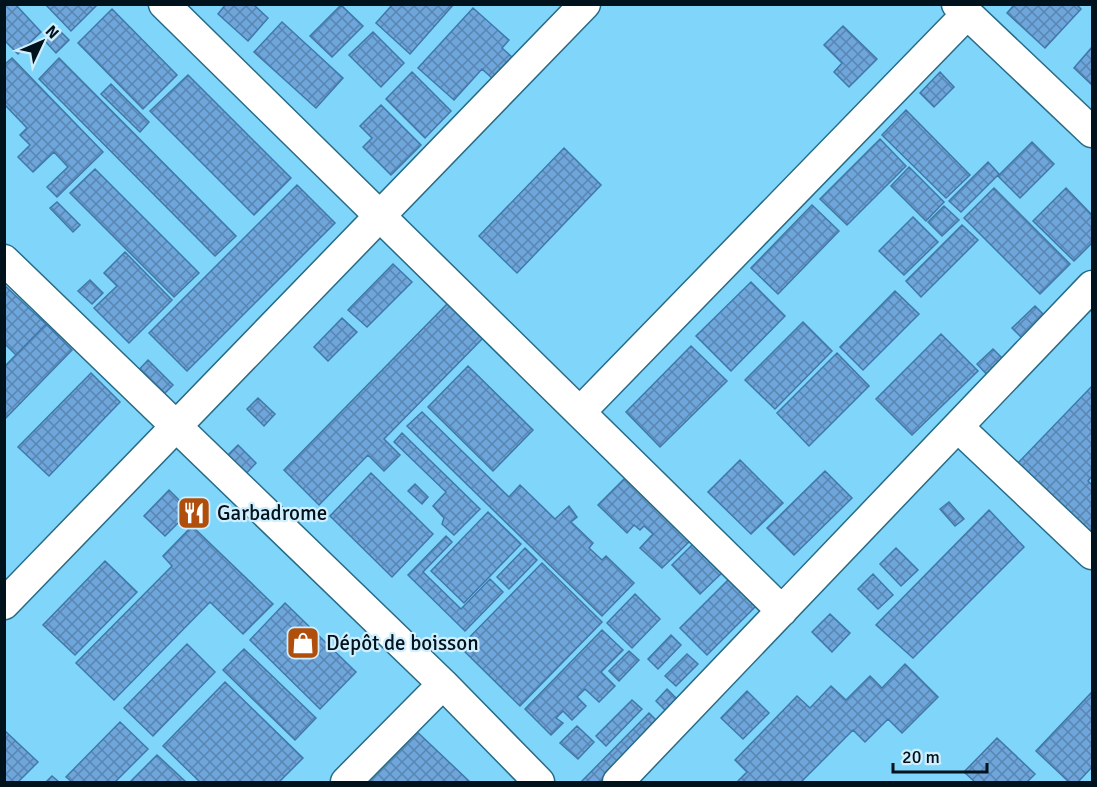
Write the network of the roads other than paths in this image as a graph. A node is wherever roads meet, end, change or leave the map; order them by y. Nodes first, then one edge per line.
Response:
1 (585, 4) edge
2 (962, 9) edge
3 (179, 10) edge
4 (1092, 132) edge
5 (380, 216) junction
6 (4, 260) edge
7 (1092, 286) edge
8 (580, 412) junction
9 (175, 427) junction
10 (958, 427) junction
11 (1092, 554) edge
12 (4, 604) edge
13 (782, 611) junction
14 (442, 684) junction
15 (346, 783) edge
16 (539, 783) edge
17 (618, 783) edge

1 - 5 street
2 - 4 street
2 - 8 street
3 - 5 street
5 - 8 street
5 - 9 street
6 - 9 street
7 - 10 street
8 - 13 street
9 - 12 street
9 - 14 street
10 - 11 street
10 - 13 street
13 - 17 street
14 - 15 street
14 - 16 street

